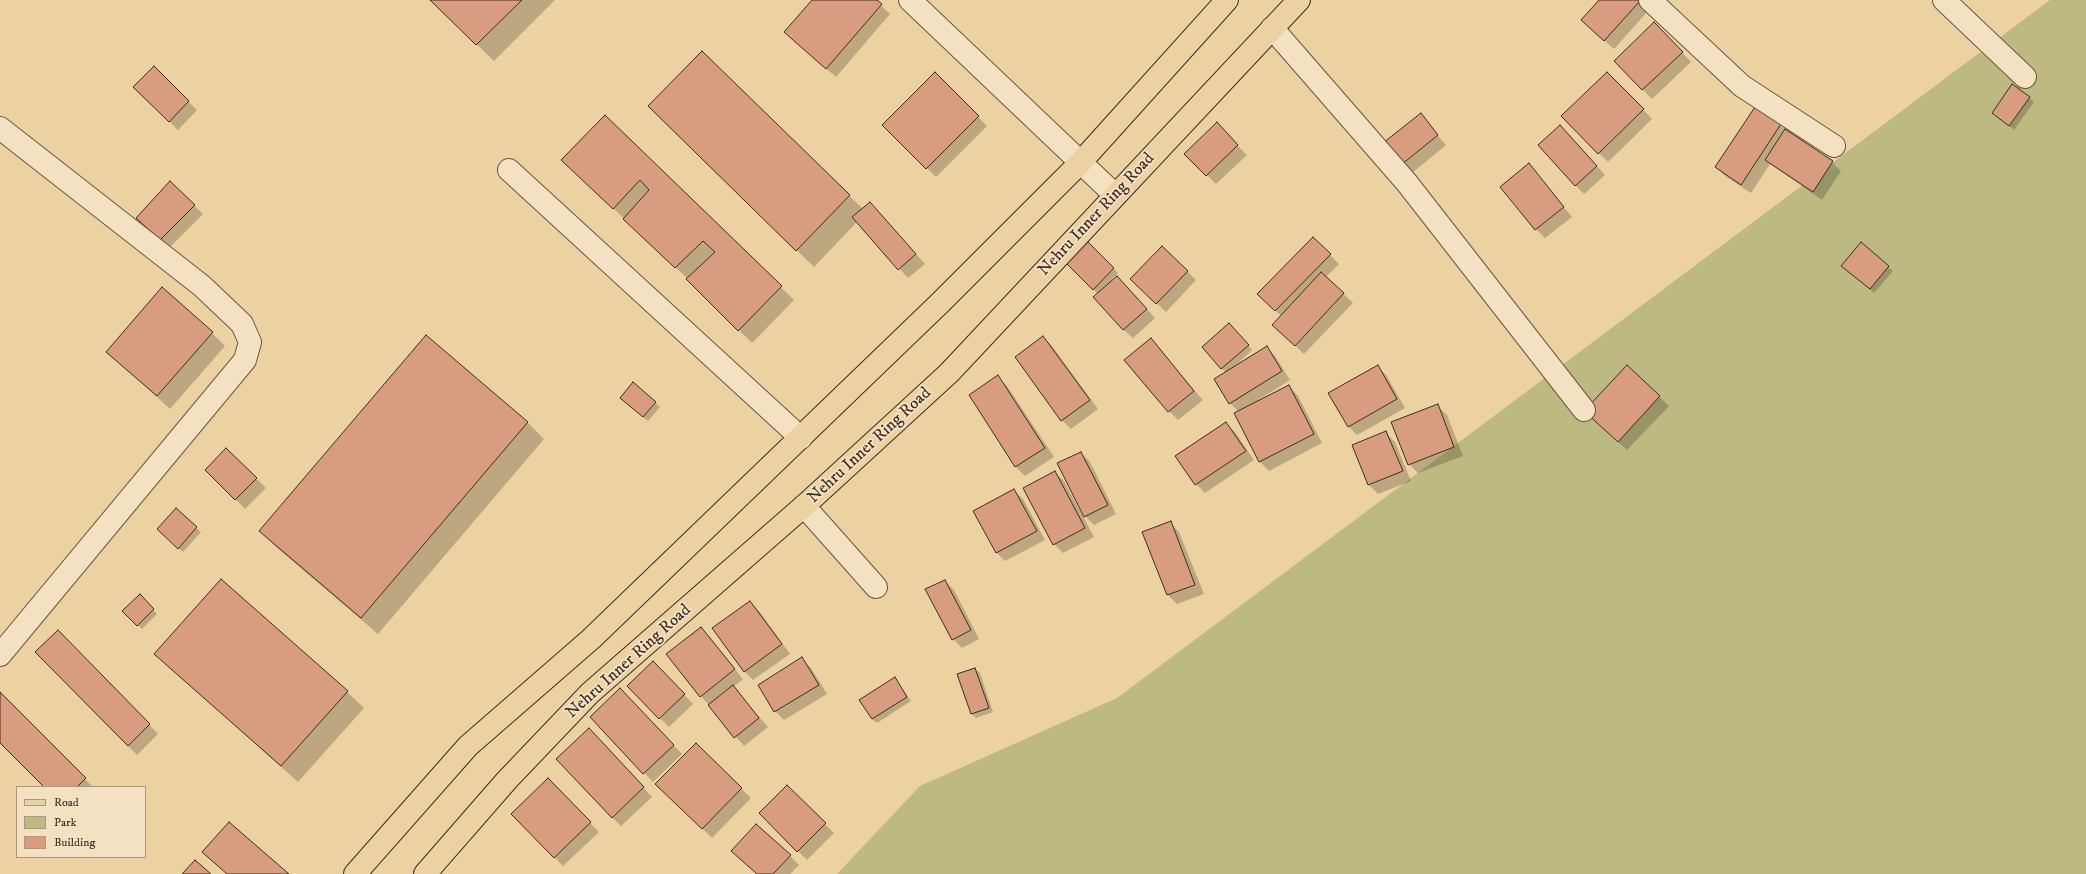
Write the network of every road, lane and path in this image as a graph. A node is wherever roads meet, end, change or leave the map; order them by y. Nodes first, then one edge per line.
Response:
1 (910, 0) edge
2 (1227, 0) edge
3 (1299, 0) edge
4 (1650, 0) edge
5 (1944, 0) edge
6 (1272, 28) junction
7 (2025, 77) dead end
8 (0, 128) edge
9 (1834, 146) dead end
10 (1080, 163) junction
11 (509, 170) dead end
12 (1115, 196) junction
13 (1584, 410) dead end
14 (801, 438) junction
15 (804, 506) junction
16 (876, 587) dead end
17 (0, 655) edge
18 (355, 874) edge
19 (425, 874) edge

1 - 10 street
2 - 10 main road
3 - 6 main road, Nehru Inner Ring Road
4 - 9 street
5 - 7 street
6 - 12 main road, Nehru Inner Ring Road
6 - 13 street
8 - 17 street
10 - 12 street
10 - 14 main road
11 - 14 street
12 - 15 main road, Nehru Inner Ring Road
14 - 18 main road
15 - 16 street
15 - 19 main road, Nehru Inner Ring Road

